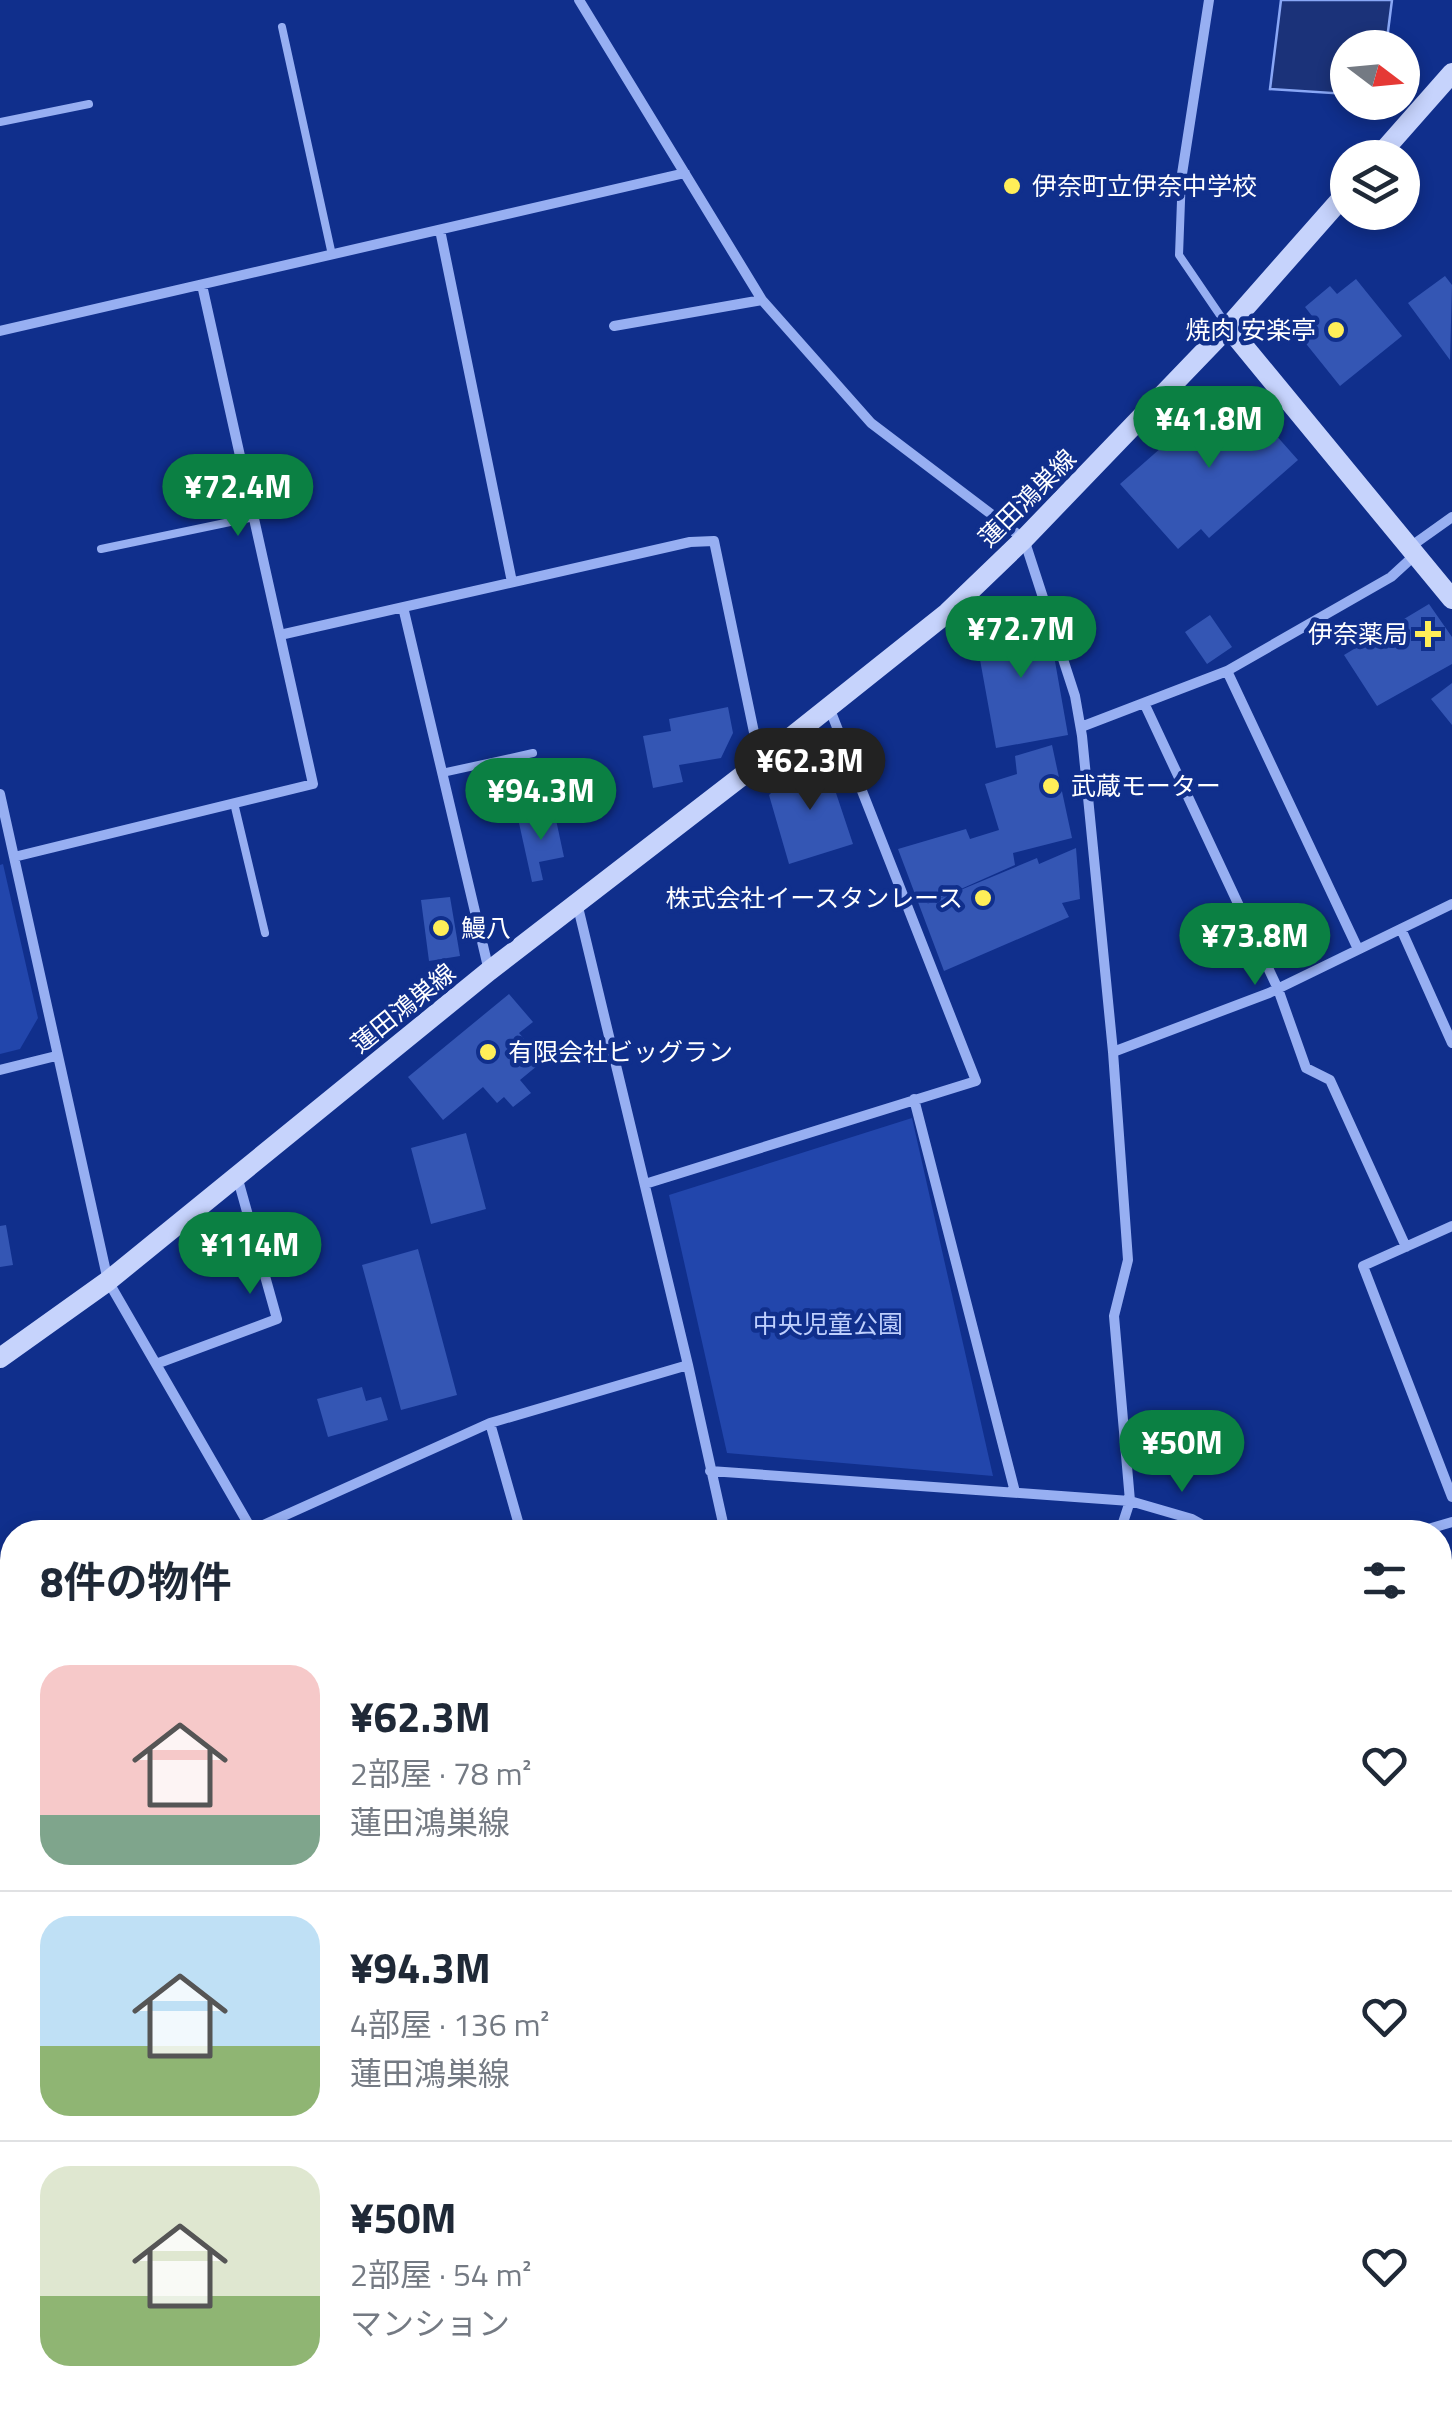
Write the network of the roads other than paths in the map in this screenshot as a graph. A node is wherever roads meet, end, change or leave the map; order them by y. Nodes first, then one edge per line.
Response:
1 (579, 0) edge
2 (1209, 0) edge
3 (282, 27) dead end
4 (1452, 72) edge
5 (88, 104) dead end
6 (0, 122) edge
7 (1393, 140) edge
8 (686, 174) junction
9 (1182, 174) joint
10 (1330, 211) edge
11 (440, 230) junction
12 (332, 255) junction
13 (202, 285) junction
14 (762, 300) junction
15 (614, 326) dead end
16 (1228, 327) junction
17 (0, 332) edge
18 (254, 517) junction
19 (1452, 517) edge
20 (1024, 538) junction
21 (101, 549) dead end
22 (1413, 551) junction
23 (512, 582) junction
24 (1452, 599) edge
25 (403, 607) junction
26 (280, 635) junction
27 (1227, 671) junction
28 (1145, 705) junction
29 (829, 706) junction
30 (1081, 728) junction
31 (533, 753) dead end
32 (760, 762) junction
33 (442, 773) junction
34 (0, 794) edge
35 (234, 803) junction
36 (14, 857) junction
37 (577, 903) junction
38 (1452, 904) edge
39 (1401, 929) junction
40 (266, 932) dead end
41 (1358, 949) junction
42 (488, 971) junction
43 (1278, 989) junction
44 (1452, 1043) edge
45 (1113, 1052) junction
46 (56, 1056) junction
47 (0, 1070) edge
48 (914, 1099) junction
49 (237, 1174) junction
50 (645, 1184) junction
51 (1452, 1226) edge
52 (1406, 1247) junction
53 (108, 1281) junction
54 (0, 1358) edge
55 (156, 1364) junction
56 (688, 1365) junction
57 (490, 1423) junction
58 (710, 1471) junction
59 (1015, 1492) junction
60 (1452, 1497) edge
61 (1130, 1501) junction
62 (244, 1520) edge
63 (277, 1520) edge
64 (518, 1520) edge
65 (722, 1520) edge
66 (1124, 1520) edge
67 (1194, 1520) edge

1 - 8 street
2 - 9 street
3 - 12 lane
4 - 7 main road
5 - 6 lane
8 - 11 street
8 - 14 street
9 - 16 lane
10 - 16 main road, 蓮田鴻巣線
11 - 12 street
11 - 23 street
12 - 13 street
13 - 17 street
13 - 18 street
14 - 15 street
14 - 20 street
16 - 20 main road, 蓮田鴻巣線
16 - 22 main road
18 - 21 lane
18 - 26 street
19 - 22 street
20 - 29 main road, 蓮田鴻巣線
20 - 30 street
22 - 24 main road
22 - 27 street
23 - 25 street
23 - 32 street
25 - 26 street
25 - 33 street
26 - 35 street
27 - 28 street
27 - 41 street
28 - 30 street
28 - 43 street
29 - 32 main road, 蓮田鴻巣線
29 - 48 street
30 - 45 street
31 - 33 lane
32 - 37 main road, 蓮田鴻巣線
33 - 42 street
34 - 36 street
35 - 36 street
35 - 40 lane
36 - 46 street
37 - 42 main road, 蓮田鴻巣線
37 - 50 street
38 - 39 street
39 - 41 street
39 - 44 street
41 - 43 street
42 - 49 main road, 蓮田鴻巣線
43 - 45 street
43 - 52 street
45 - 61 street
46 - 47 street
46 - 53 street
48 - 50 street
48 - 59 street
49 - 53 main road, 蓮田鴻巣線
49 - 55 street
50 - 56 street
51 - 52 street
52 - 60 street
53 - 54 main road, 蓮田鴻巣線
53 - 55 street
55 - 62 street
56 - 57 street
56 - 58 street
57 - 63 street
57 - 64 street
58 - 59 street
58 - 65 street
59 - 61 street
61 - 66 street
61 - 67 street

